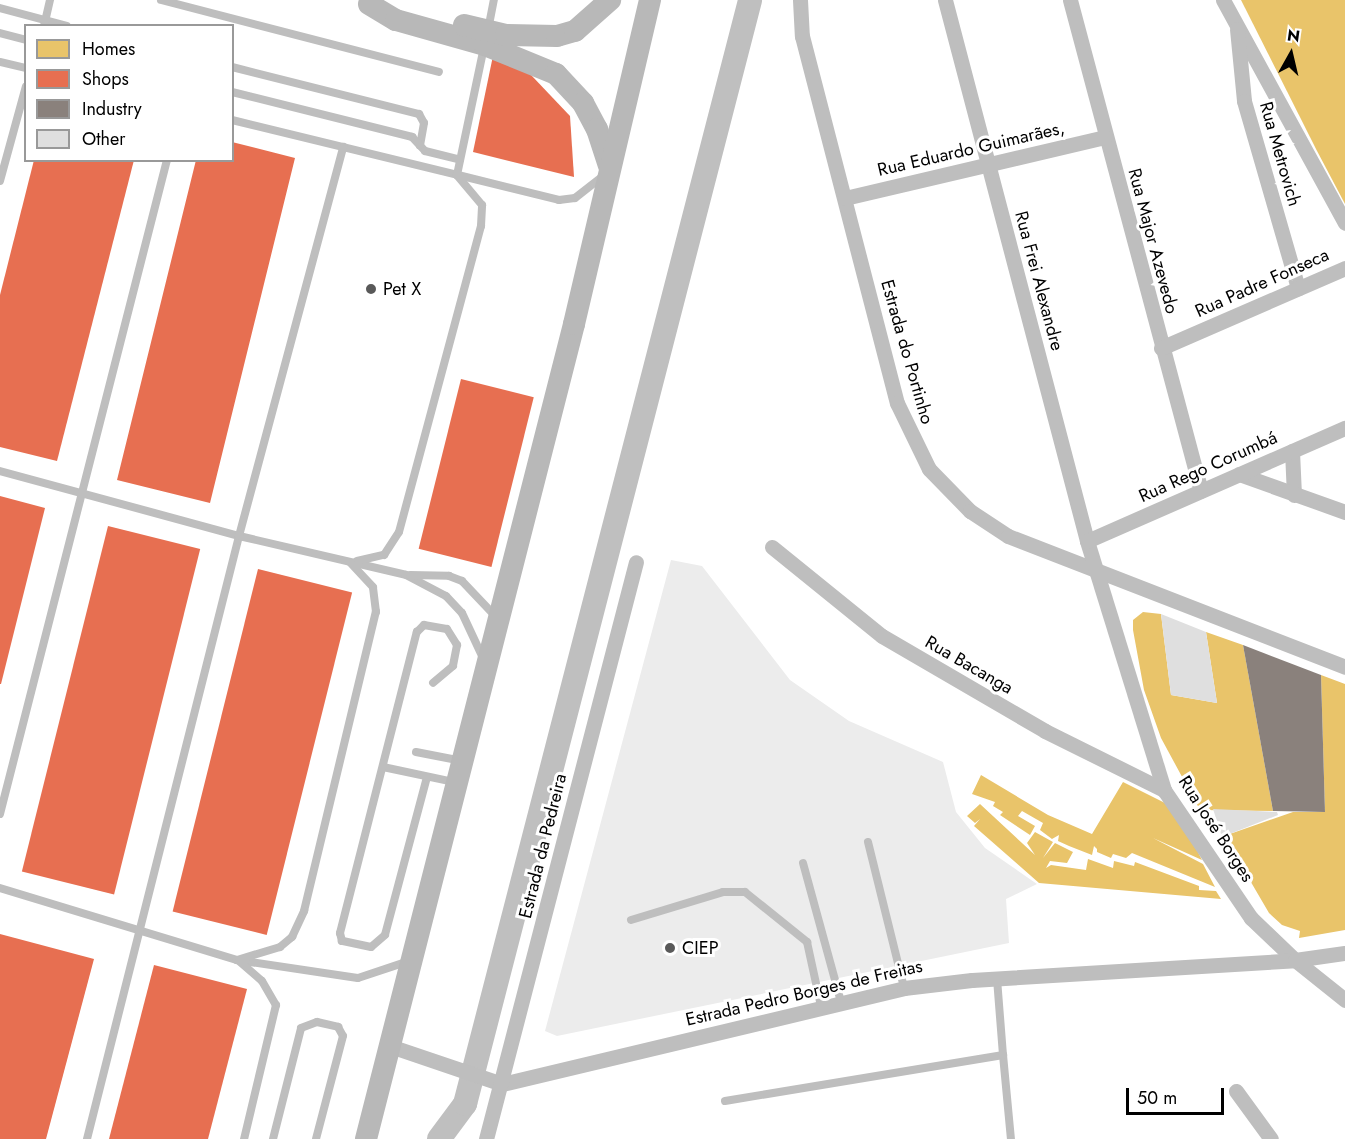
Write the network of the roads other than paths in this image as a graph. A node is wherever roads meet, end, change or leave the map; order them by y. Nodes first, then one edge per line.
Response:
1 (50, 0) edge
2 (161, 0) edge
3 (494, 0) edge
4 (610, 0) edge
5 (650, 0) edge
6 (800, 0) edge
7 (945, 0) edge
8 (1070, 0) edge
9 (1223, 0) edge
10 (362, 2) edge
11 (0, 8) edge
12 (44, 23) edge
13 (1237, 29) junction
14 (0, 33) edge
15 (486, 38) junction
16 (24, 39) edge
17 (0, 62) edge
18 (24, 68) edge
19 (234, 68) edge
20 (440, 72) dead end
21 (234, 92) edge
22 (24, 93) edge
23 (234, 120) edge
24 (1105, 137) junction
25 (420, 146) junction
26 (343, 147) junction
27 (460, 160) junction
28 (167, 162) edge
29 (989, 166) junction
30 (609, 168) junction
31 (457, 175) junction
32 (0, 181) edge
33 (845, 198) junction
34 (1345, 223) edge
35 (1345, 268) edge
36 (1298, 288) junction
37 (1161, 348) junction
38 (1345, 428) edge
39 (1292, 451) junction
40 (0, 471) edge
41 (1239, 474) junction
42 (1201, 491) junction
43 (82, 495) junction
44 (1294, 495) junction
45 (1345, 512) edge
46 (239, 536) junction
47 (1087, 541) junction
48 (772, 546) dead end
49 (350, 562) junction
50 (636, 562) dead end
51 (1097, 570) junction
52 (406, 575) junction
53 (497, 619) junction
54 (485, 665) junction
55 (1345, 667) edge
56 (433, 683) dead end
57 (416, 752) dead end
58 (383, 767) junction
59 (459, 772) junction
60 (427, 777) junction
61 (1164, 790) junction
62 (0, 814) edge
63 (868, 842) dead end
64 (803, 863) dead end
65 (0, 888) edge
66 (631, 920) dead end
67 (140, 930) junction
68 (1345, 952) edge
69 (414, 958) junction
70 (237, 960) junction
71 (1294, 960) junction
72 (997, 978) junction
73 (904, 988) junction
74 (1345, 1000) edge
75 (841, 1002) junction
76 (821, 1006) junction
77 (390, 1046) junction
78 (1003, 1055) junction
79 (502, 1084) junction
80 (1236, 1091) dead end
81 (725, 1101) dead end
82 (87, 1139) edge
83 (244, 1139) edge
84 (273, 1139) edge
85 (316, 1139) edge
86 (366, 1139) edge
87 (486, 1139) edge
88 (1011, 1139) edge
89 (1271, 1139) edge

1 - 12 lane
2 - 20 lane
3 - 15 lane
4 - 15 street
5 - 30 street
6 - 33 street, Estrada do Portinho
7 - 29 street, Rua Frei Alexandre
8 - 24 street, Rua Major Azevedo
9 - 13 street, Rua Metrovich
10 - 15 street
11 - 12 lane
13 - 34 street, Rua Metrovich
13 - 36 street, Rua Metrovich
14 - 16 lane
15 - 27 lane
15 - 30 street
17 - 18 lane
19 - 25 lane
21 - 25 lane
22 - 32 lane
23 - 26 lane
24 - 29 street, Rua Eduardo Guimarães,
24 - 37 street, Rua Major Azevedo
25 - 27 lane
26 - 31 lane
26 - 46 lane
27 - 31 lane
28 - 43 lane
29 - 33 street, Rua Eduardo Guimarães,
29 - 47 street, Rua Frei Alexandre
30 - 31 lane
30 - 53 street
31 - 49 lane
33 - 51 street, Estrada do Portinho
35 - 36 street, Rua Padre Fonseca
36 - 37 street, Rua Padre Fonseca
37 - 42 street, Rua Major Azevedo
38 - 39 street, Rua Rego Corumbá
39 - 41 street, Rua Rego Corumbá
39 - 44 street
40 - 43 lane
41 - 42 street, Rua Rego Corumbá
41 - 44 street
42 - 47 street, Rua Rego Corumbá
43 - 46 lane
43 - 62 lane
44 - 45 street
46 - 49 lane
46 - 67 lane
47 - 51 street, Rua Frei Alexandre
48 - 61 street, Rua Bacanga
49 - 52 lane
49 - 70 lane
50 - 79 street, Estrada da Pedreira
51 - 55 street, Estrada do Portinho
51 - 61 street, Rua José Borges
52 - 53 lane
52 - 54 lane
53 - 54 street
54 - 59 street
56 - 58 lane
57 - 59 lane
58 - 60 lane
58 - 60 lane
59 - 60 lane
59 - 69 street
61 - 71 street, Rua José Borges
63 - 73 lane
64 - 75 lane
65 - 67 lane
66 - 76 lane
67 - 70 lane
67 - 82 lane
68 - 71 street, Estrada Pedro Borges de Freitas
69 - 70 lane
69 - 77 street
70 - 83 lane
71 - 72 street, Estrada Pedro Borges de Freitas
71 - 74 street, Rua José Borges
72 - 73 street, Estrada Pedro Borges de Freitas
72 - 78 lane
73 - 75 street, Estrada Pedro Borges de Freitas
75 - 76 street, Estrada Pedro Borges de Freitas
76 - 79 street, Estrada Pedro Borges de Freitas
77 - 79 street
77 - 86 street
78 - 81 lane
78 - 88 lane
79 - 87 street, Estrada da Pedreira
80 - 89 street
84 - 85 lane

